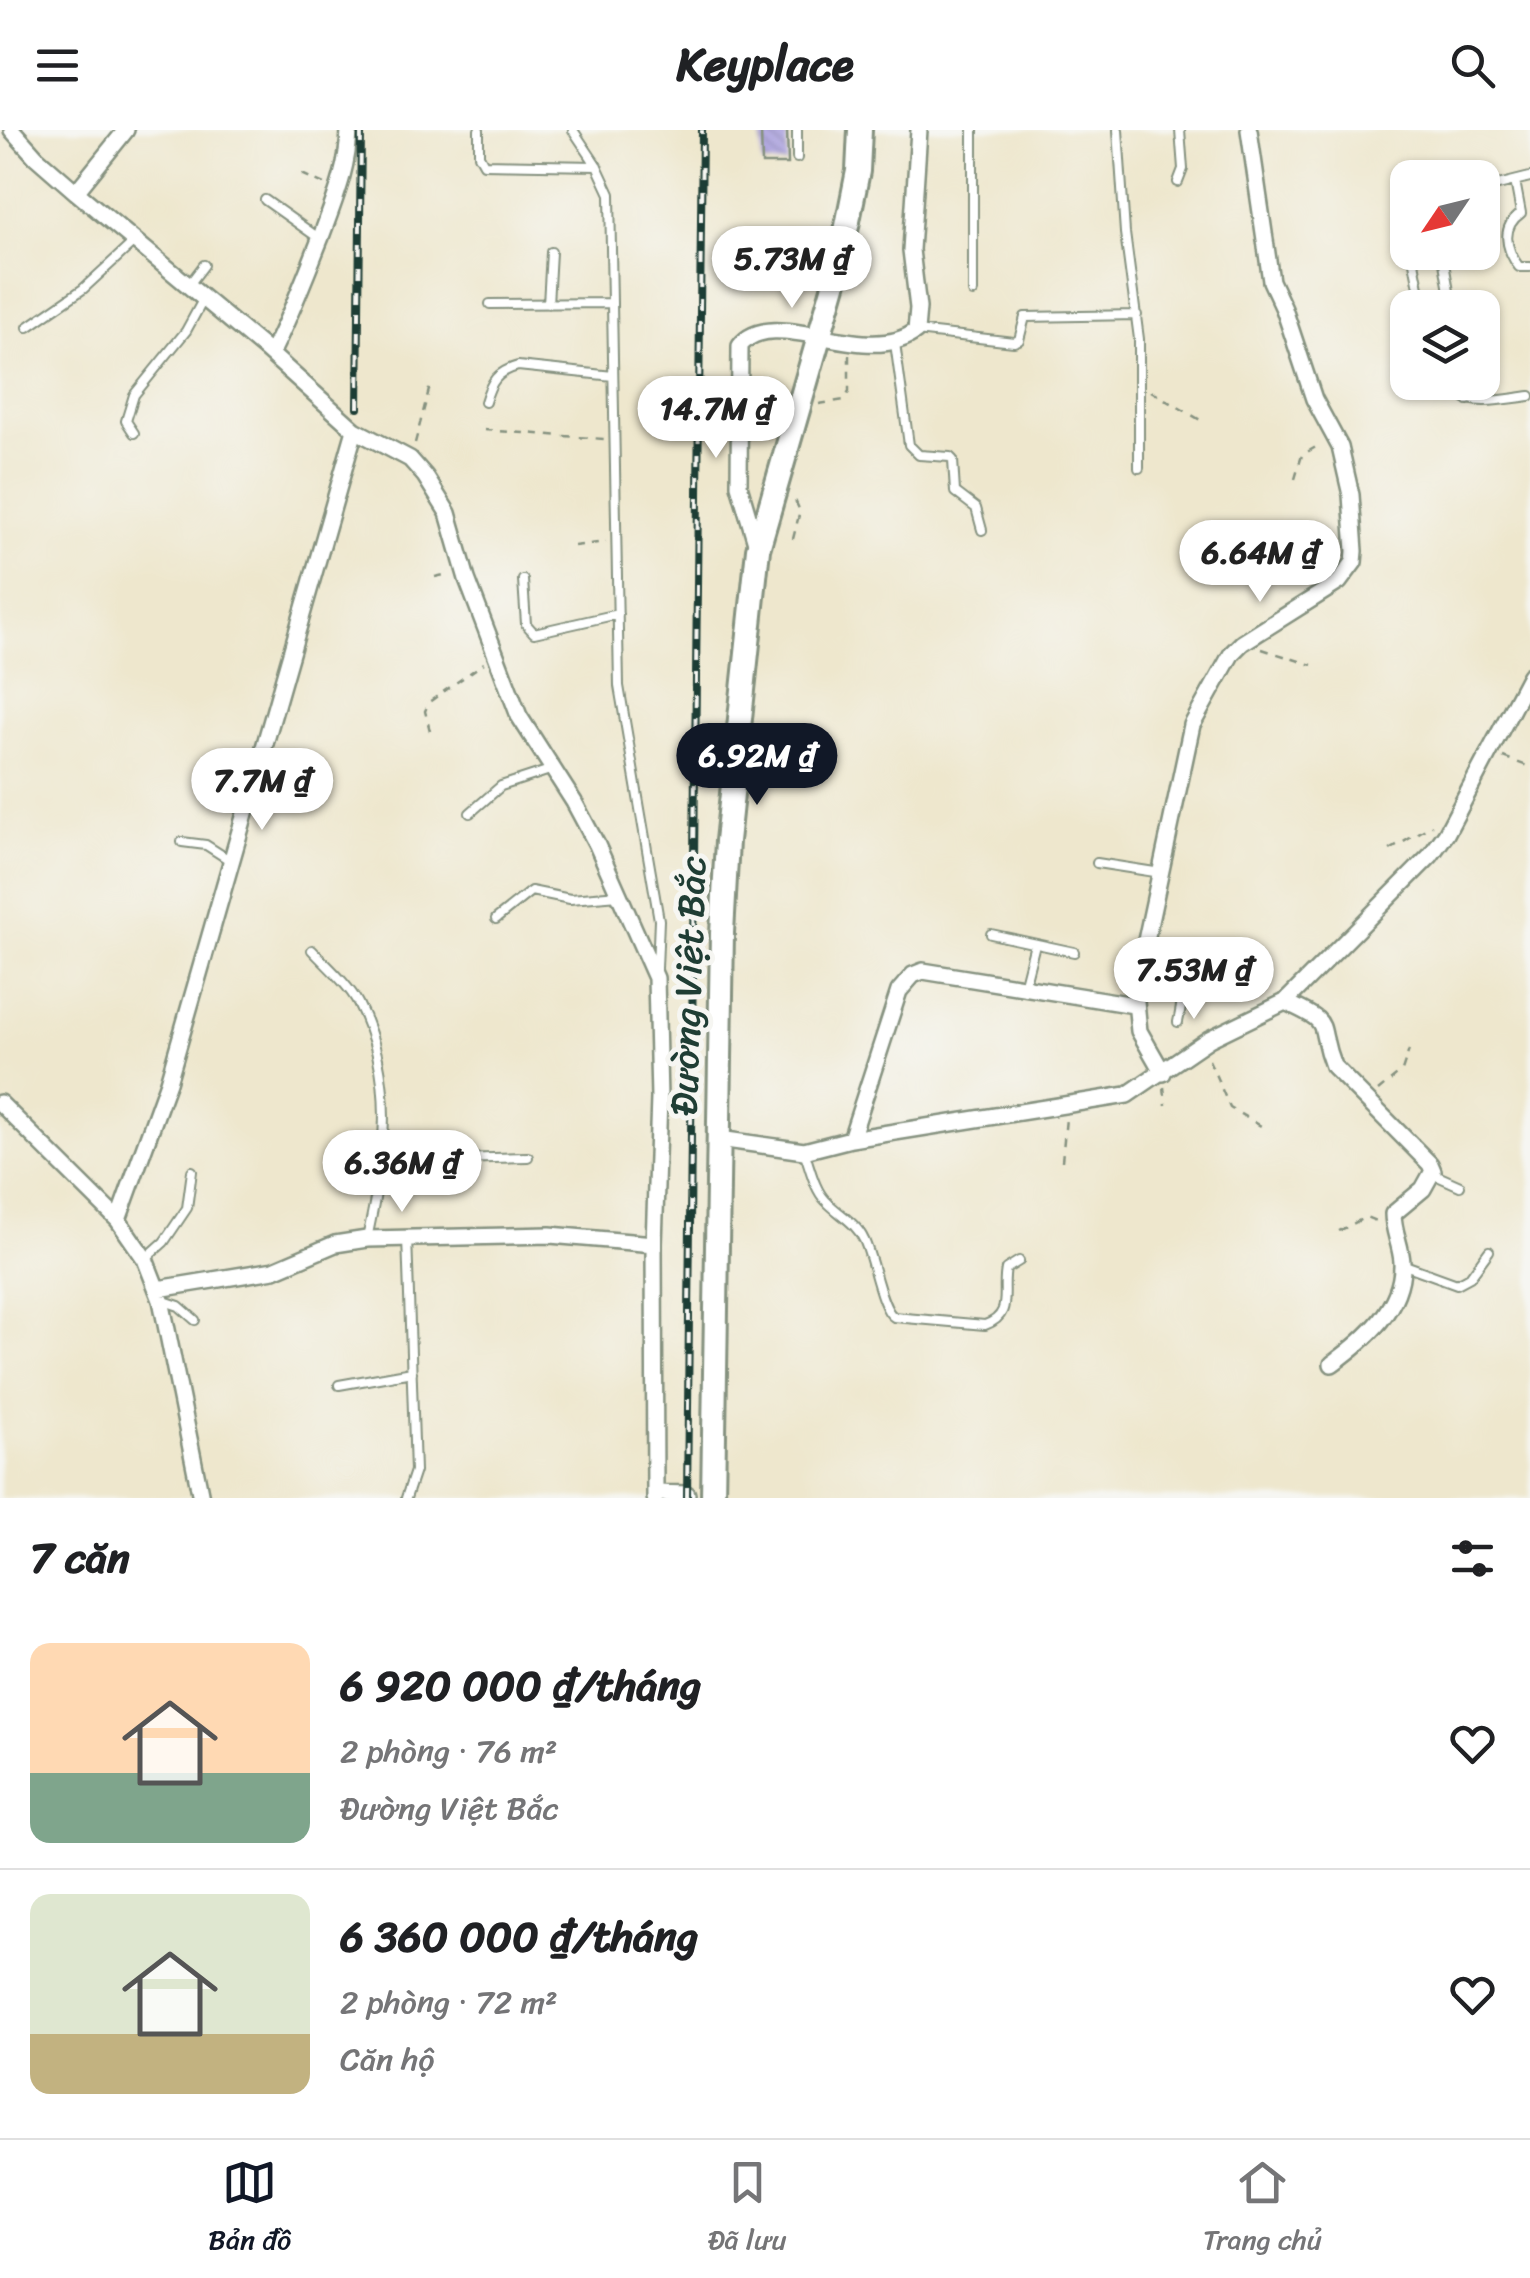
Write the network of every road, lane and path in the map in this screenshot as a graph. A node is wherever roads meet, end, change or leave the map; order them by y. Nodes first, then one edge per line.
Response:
1 (12, 130) edge
2 (126, 130) edge
3 (349, 130) edge
4 (479, 130) edge
5 (572, 130) edge
6 (797, 130) edge
7 (860, 130) edge
8 (920, 130) edge
9 (972, 130) edge
10 (1118, 130) edge
11 (1180, 130) edge
12 (1249, 130) edge
13 (798, 158) dead end
14 (597, 166) junction
15 (302, 174) dead end
16 (1530, 178) edge
17 (1515, 181) junction
18 (1178, 182) dead end
19 (1500, 185) edge
20 (339, 190) junction
21 (76, 192) junction
22 (264, 200) dead end
23 (320, 239) junction
24 (134, 242) junction
25 (552, 252) dead end
26 (204, 265) dead end
27 (1530, 268) edge
28 (188, 286) junction
29 (973, 292) dead end
30 (204, 298) junction
31 (490, 304) dead end
32 (548, 304) junction
33 (612, 304) junction
34 (1137, 316) junction
35 (28, 328) dead end
36 (916, 331) junction
37 (819, 338) junction
38 (849, 342) junction
39 (895, 342) junction
40 (271, 354) junction
41 (613, 376) junction
42 (431, 382) dead end
43 (1139, 388) junction
44 (1530, 396) edge
45 (1468, 400) edge
46 (1497, 400) edge
47 (1500, 400) edge
48 (486, 402) dead end
49 (798, 404) junction
50 (1202, 421) dead end
51 (355, 430) junction
52 (484, 430) dead end
53 (134, 434) dead end
54 (1336, 438) junction
55 (615, 440) junction
56 (410, 459) junction
57 (1139, 468) dead end
58 (1295, 479) dead end
59 (982, 530) dead end
60 (618, 540) junction
61 (574, 546) dead end
62 (758, 549) junction
63 (523, 580) dead end
64 (618, 614) junction
65 (1242, 642) junction
66 (496, 656) junction
67 (1312, 665) dead end
68 (1530, 675) edge
69 (430, 731) dead end
70 (1489, 752) junction
71 (1530, 767) edge
72 (553, 769) junction
73 (470, 813) dead end
74 (1432, 825) dead end
75 (182, 842) dead end
76 (1390, 850) dead end
77 (230, 861) junction
78 (1097, 863) dead end
79 (1162, 873) junction
80 (620, 894) junction
81 (496, 919) dead end
82 (991, 934) dead end
83 (1035, 944) junction
84 (312, 950) dead end
85 (1074, 952) dead end
86 (1140, 969) junction
87 (656, 978) junction
88 (1024, 987) junction
89 (1285, 1002) junction
90 (1134, 1005) junction
91 (1178, 1022) dead end
92 (1202, 1044) junction
93 (1409, 1050) dead end
94 (1162, 1073) junction
95 (1364, 1100) junction
96 (0, 1103) edge
97 (1064, 1105) junction
98 (1261, 1126) dead end
99 (719, 1138) junction
100 (851, 1139) junction
101 (804, 1151) junction
102 (528, 1157) dead end
103 (384, 1161) junction
104 (1062, 1161) dead end
105 (192, 1171) dead end
106 (1432, 1174) junction
107 (1460, 1186) dead end
108 (118, 1220) junction
109 (1394, 1227) junction
110 (1339, 1231) dead end
111 (407, 1237) junction
112 (367, 1239) junction
113 (654, 1244) junction
114 (1489, 1252) dead end
115 (145, 1259) junction
116 (1020, 1261) dead end
117 (1402, 1264) junction
118 (160, 1295) junction
119 (195, 1320) dead end
120 (1332, 1364) dead end
121 (412, 1372) junction
122 (340, 1385) dead end
123 (687, 1494) dead end
124 (655, 1495) edge
125 (201, 1498) edge
126 (406, 1498) edge
127 (713, 1498) edge

1 - 21 street
2 - 21 street
3 - 20 street
4 - 14 lane
5 - 14 lane
6 - 13 lane
7 - 37 main road, Đường Việt Bắc
8 - 36 street
9 - 29 lane
10 - 34 lane
11 - 18 lane
12 - 54 street
14 - 33 lane
15 - 20 path
16 - 17 lane
17 - 19 lane
17 - 27 lane
20 - 23 street
21 - 24 street
22 - 23 lane
23 - 40 street
24 - 28 street
24 - 35 lane
25 - 32 lane
26 - 28 lane
28 - 30 street
30 - 40 street
30 - 53 lane
31 - 32 lane
32 - 33 lane
33 - 41 lane
34 - 36 lane
34 - 43 lane
36 - 39 street
37 - 38 street
37 - 49 main road, Đường Việt Bắc
37 - 62 street
38 - 39 street
38 - 49 path
39 - 59 lane
40 - 51 street
41 - 48 lane
41 - 55 lane
42 - 56 path
43 - 50 path
43 - 57 lane
44 - 47 lane
45 - 46 lane
49 - 62 main road, Đường Việt Bắc
51 - 56 street
51 - 77 street
52 - 55 path
54 - 58 path
54 - 65 street
55 - 60 lane
56 - 66 street
60 - 61 path
60 - 64 lane
62 - 99 main road, Đường Việt Bắc
63 - 64 lane
64 - 87 lane
65 - 67 path
65 - 79 street
66 - 69 path
66 - 72 street
68 - 70 street
70 - 71 path
70 - 89 street
72 - 73 lane
72 - 80 street
74 - 76 path
75 - 77 lane
77 - 108 street
78 - 79 lane
79 - 86 street
80 - 81 lane
80 - 87 street
82 - 83 lane
83 - 85 lane
83 - 88 lane
84 - 103 lane
86 - 90 street
86 - 91 lane
87 - 113 street
88 - 90 street
88 - 100 street
89 - 92 street
89 - 95 street
90 - 94 street
92 - 94 street
92 - 98 path
93 - 95 path
94 - 97 street
95 - 106 street
96 - 108 street
97 - 100 street
97 - 104 path
99 - 101 street
99 - 127 main road, Đường Việt Bắc
100 - 101 street
101 - 116 lane
102 - 103 lane
103 - 112 lane
105 - 115 lane
106 - 107 lane
106 - 109 street
108 - 115 street
109 - 110 path
109 - 117 street
111 - 112 street
111 - 113 street
111 - 121 lane
112 - 118 street
113 - 124 street
114 - 117 lane
115 - 118 street
117 - 120 street
118 - 119 lane
118 - 125 street
121 - 122 lane
121 - 126 lane
123 - 124 street

